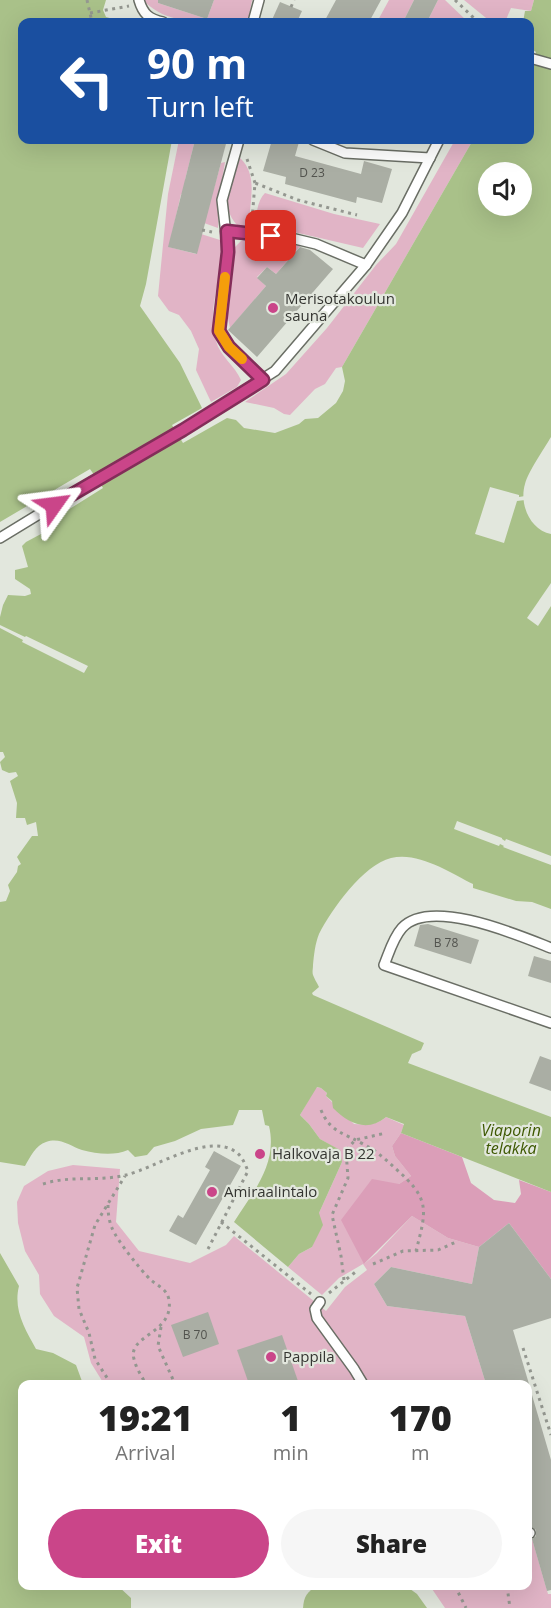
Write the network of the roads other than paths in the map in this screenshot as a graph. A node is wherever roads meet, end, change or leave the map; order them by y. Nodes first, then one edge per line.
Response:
1 (139, 0) edge
2 (259, 0) edge
3 (149, 18) edge
4 (254, 18) edge
5 (534, 59) edge
6 (551, 64) edge
7 (238, 144) edge
8 (323, 144) edge
9 (438, 144) edge
10 (430, 158) junction
11 (227, 231) junction
12 (366, 265) junction
13 (263, 380) junction
14 (0, 538) edge
15 (551, 948) edge
16 (551, 1023) edge
17 (320, 1302) road end
18 (361, 1380) edge

1 - 3 lane
2 - 4 lane
5 - 6 lane
7 - 11 lane
8 - 10 lane
9 - 10 lane
10 - 12 lane
11 - 12 lane
11 - 13 lane
12 - 13 lane
13 - 14 lane
15 - 16 lane
17 - 18 lane

